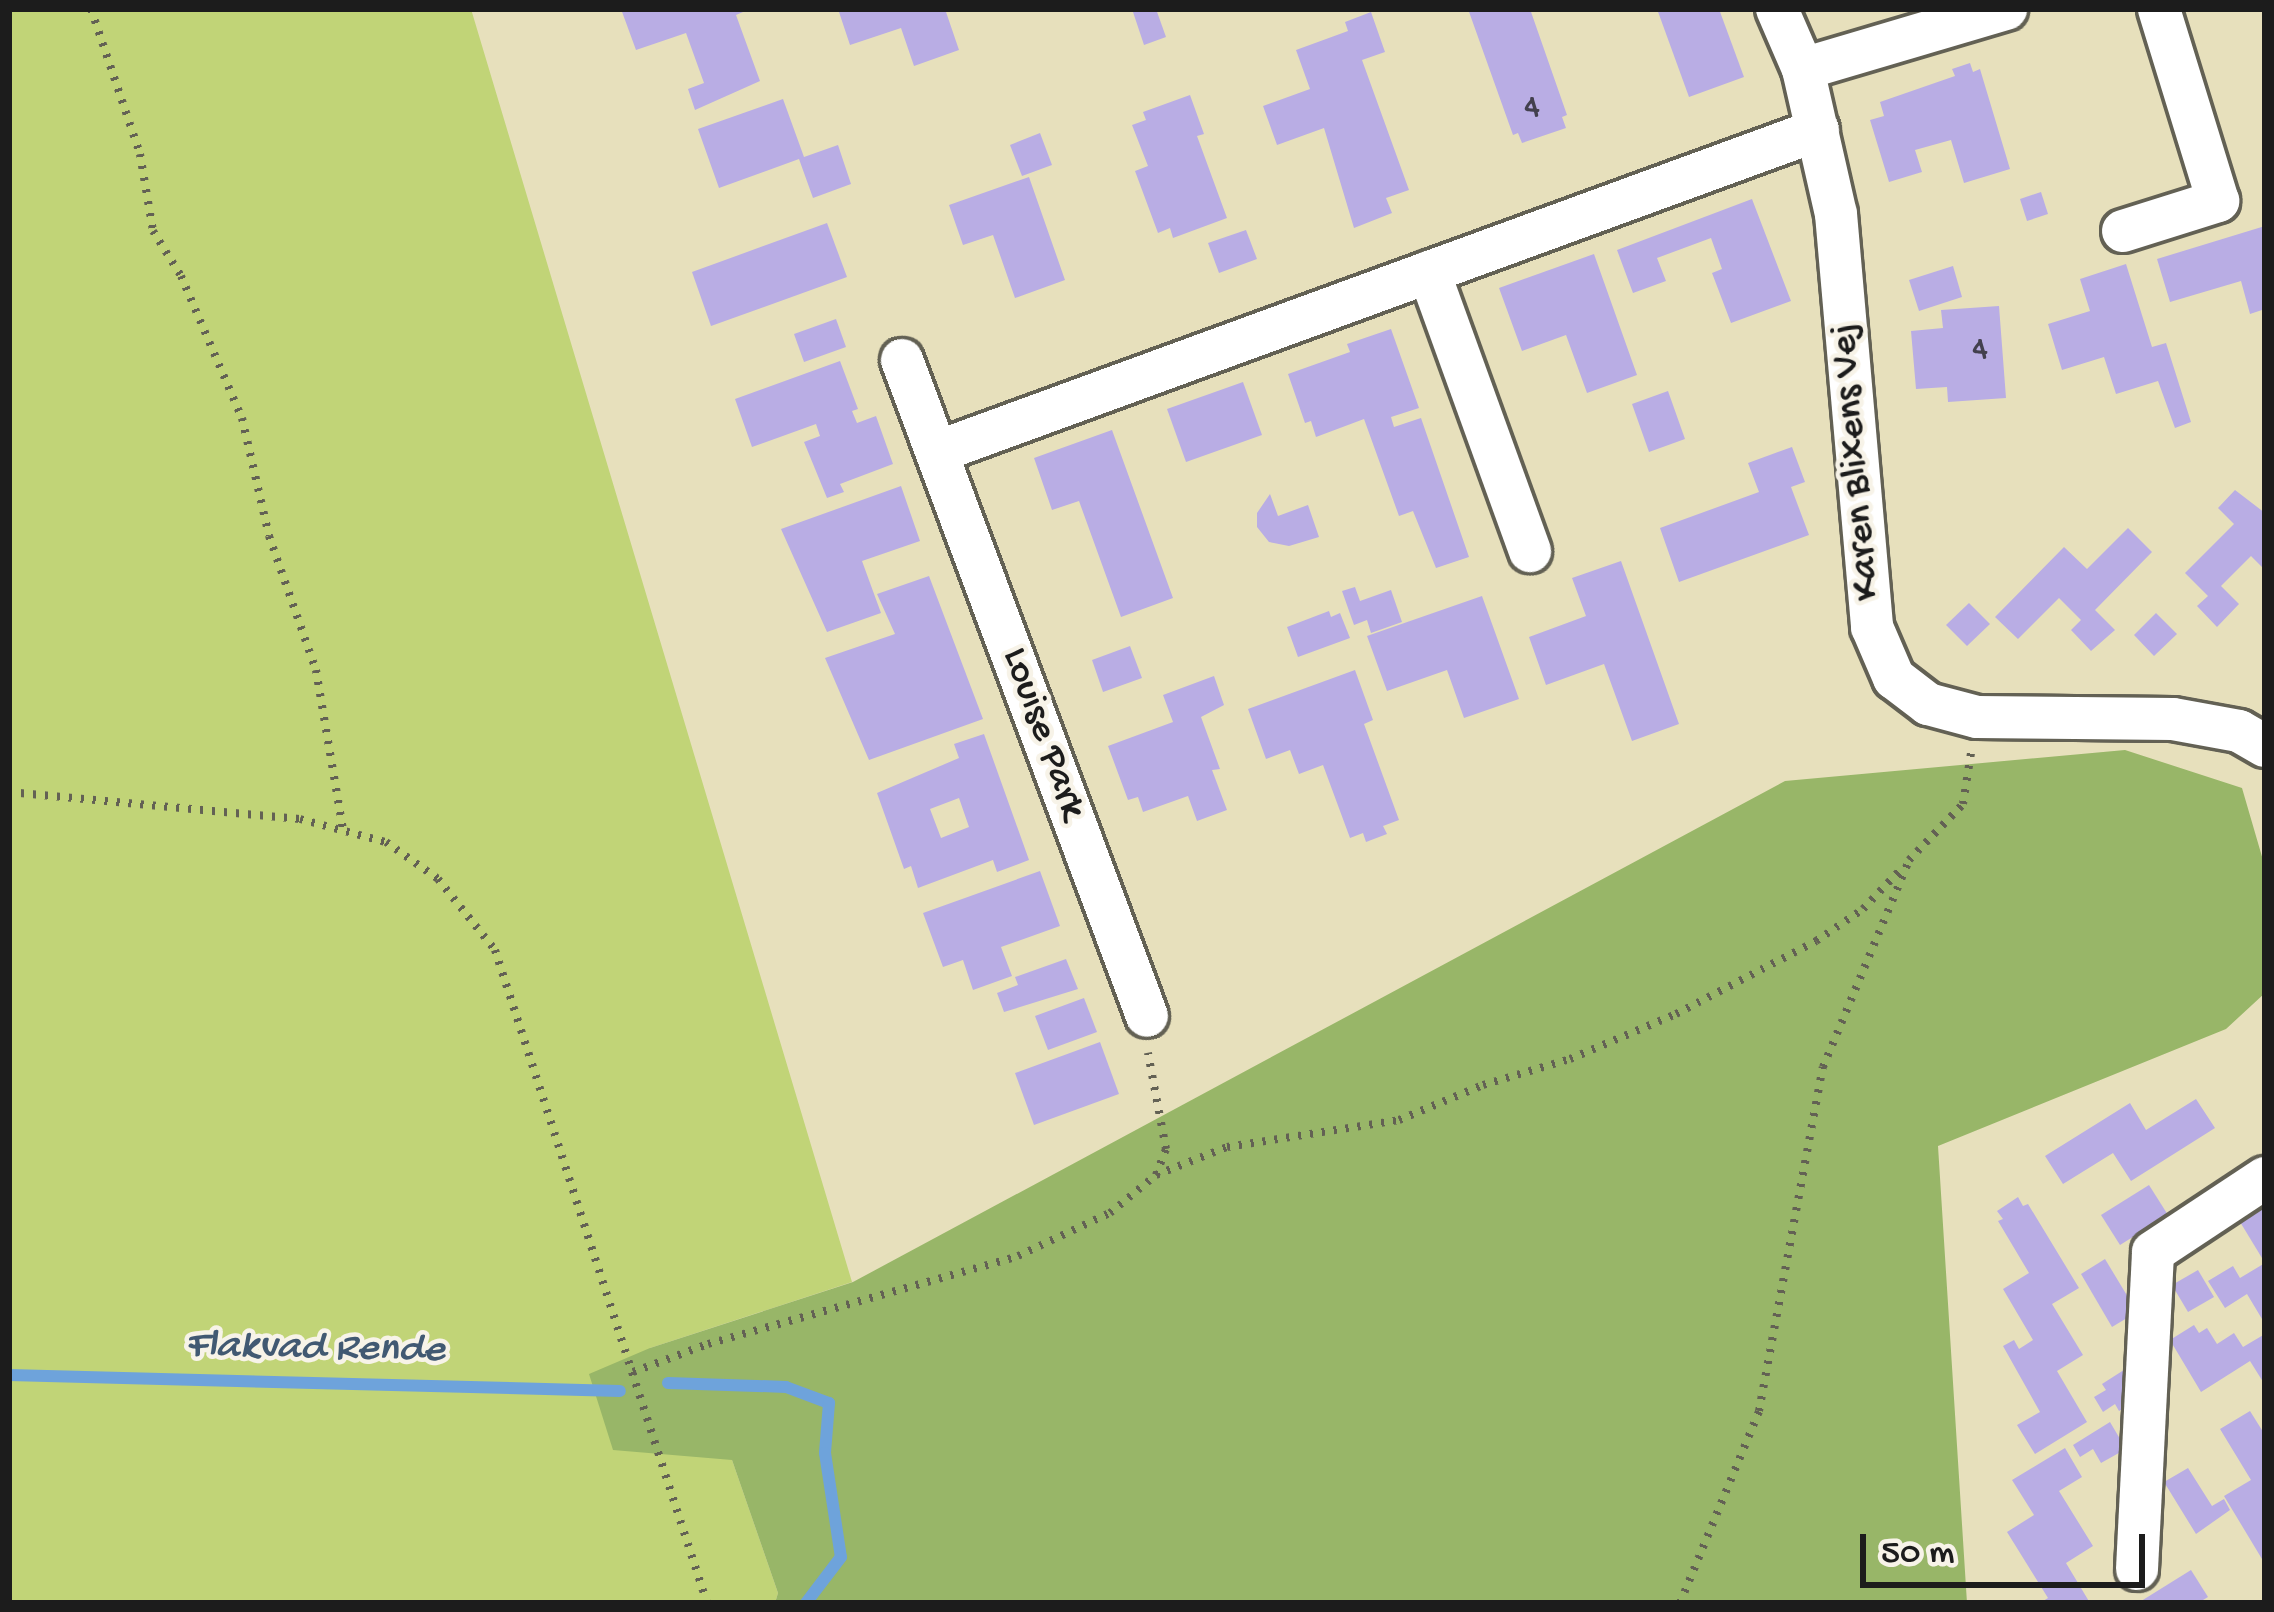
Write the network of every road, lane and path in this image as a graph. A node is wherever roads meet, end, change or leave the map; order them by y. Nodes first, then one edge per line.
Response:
1 (92, 9) edge
2 (1777, 9) edge
3 (2006, 9) edge
4 (2159, 9) edge
5 (1803, 69) junction
6 (1818, 130) junction
7 (2123, 231) dead end
8 (1429, 272) junction
9 (902, 360) dead end
10 (937, 452) junction
11 (1530, 551) dead end
12 (1976, 717) junction
13 (2265, 746) edge
14 (9, 792) edge
15 (343, 830) junction
16 (1909, 860) junction
17 (1147, 1016) joint
18 (1156, 1174) junction
19 (2265, 1178) edge
20 (633, 1372) junction
21 (2138, 1569) dead end
22 (707, 1603) edge
23 (1680, 1603) edge

1 - 15 path
2 - 5 street, Karen Blixens Vej
3 - 5 street
4 - 7 street
5 - 6 street, Karen Blixens Vej
6 - 8 street
6 - 12 street, Karen Blixens Vej
8 - 10 street
8 - 11 street
9 - 10 street, Louise Park
10 - 17 street, Louise Park
12 - 13 street, Karen Blixens Vej
12 - 16 path
14 - 15 path
15 - 20 path
16 - 18 path
16 - 23 path
17 - 18 path
18 - 20 path
19 - 21 street
20 - 22 path

